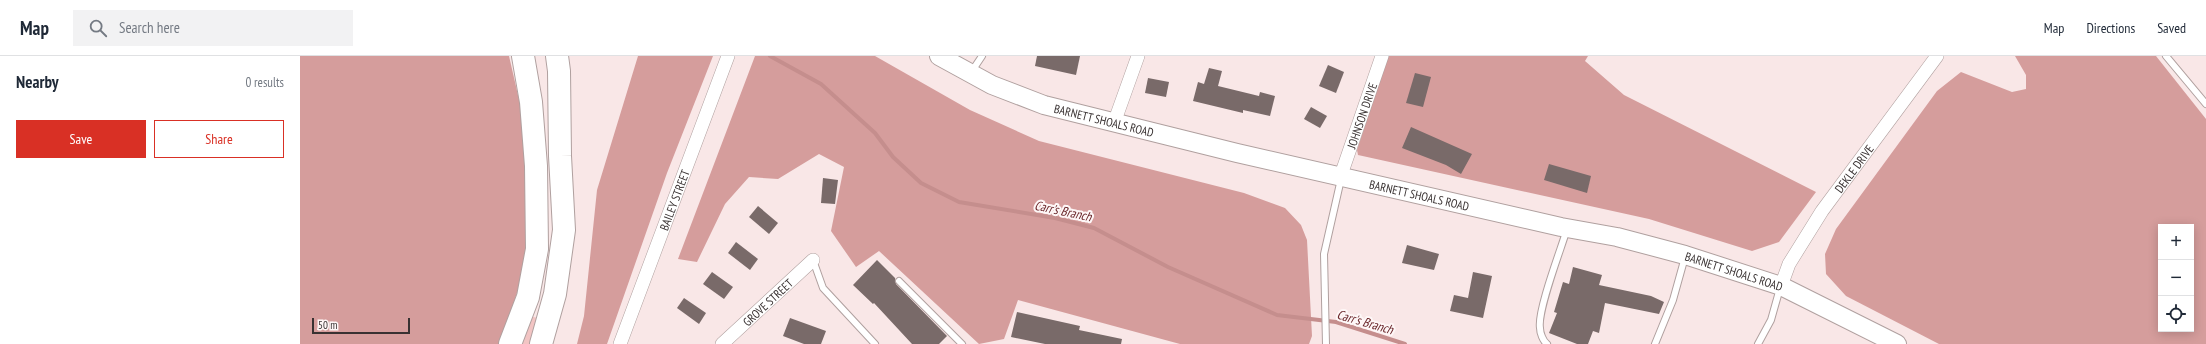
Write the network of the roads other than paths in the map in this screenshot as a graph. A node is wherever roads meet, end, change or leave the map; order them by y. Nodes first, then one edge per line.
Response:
1 (523, 56) edge
2 (557, 56) edge
3 (728, 56) edge
4 (939, 56) edge
5 (982, 56) edge
6 (1138, 56) edge
7 (1382, 56) edge
8 (1937, 56) edge
9 (2166, 56) edge
10 (970, 74) junction
11 (2206, 104) edge
12 (1114, 123) junction
13 (1341, 176) junction
14 (1567, 228) junction
15 (1685, 255) junction
16 (813, 260) joint
17 (899, 281) dead end
18 (1781, 286) junction
19 (510, 344) edge
20 (541, 344) edge
21 (620, 344) edge
22 (722, 344) edge
23 (875, 344) edge
24 (962, 344) edge
25 (1326, 344) edge
26 (1547, 344) edge
27 (1655, 344) edge
28 (1758, 344) edge
29 (1897, 344) edge

1 - 19 highway
2 - 20 highway
3 - 21 street, BAILEY STREET
4 - 10 main road, BARNETT SHOALS ROAD
5 - 10 lane
6 - 12 street
7 - 13 street, JOHNSON DRIVE
8 - 18 street, DEKLE DRIVE
9 - 11 lane
10 - 12 main road, BARNETT SHOALS ROAD
12 - 13 main road, BARNETT SHOALS ROAD
13 - 14 main road, BARNETT SHOALS ROAD
13 - 25 lane
14 - 15 main road, BARNETT SHOALS ROAD
14 - 26 lane
15 - 18 main road, BARNETT SHOALS ROAD
15 - 27 lane
16 - 22 street, GROVE STREET
16 - 23 lane
17 - 24 lane
18 - 28 lane
18 - 29 main road, BARNETT SHOALS ROAD

